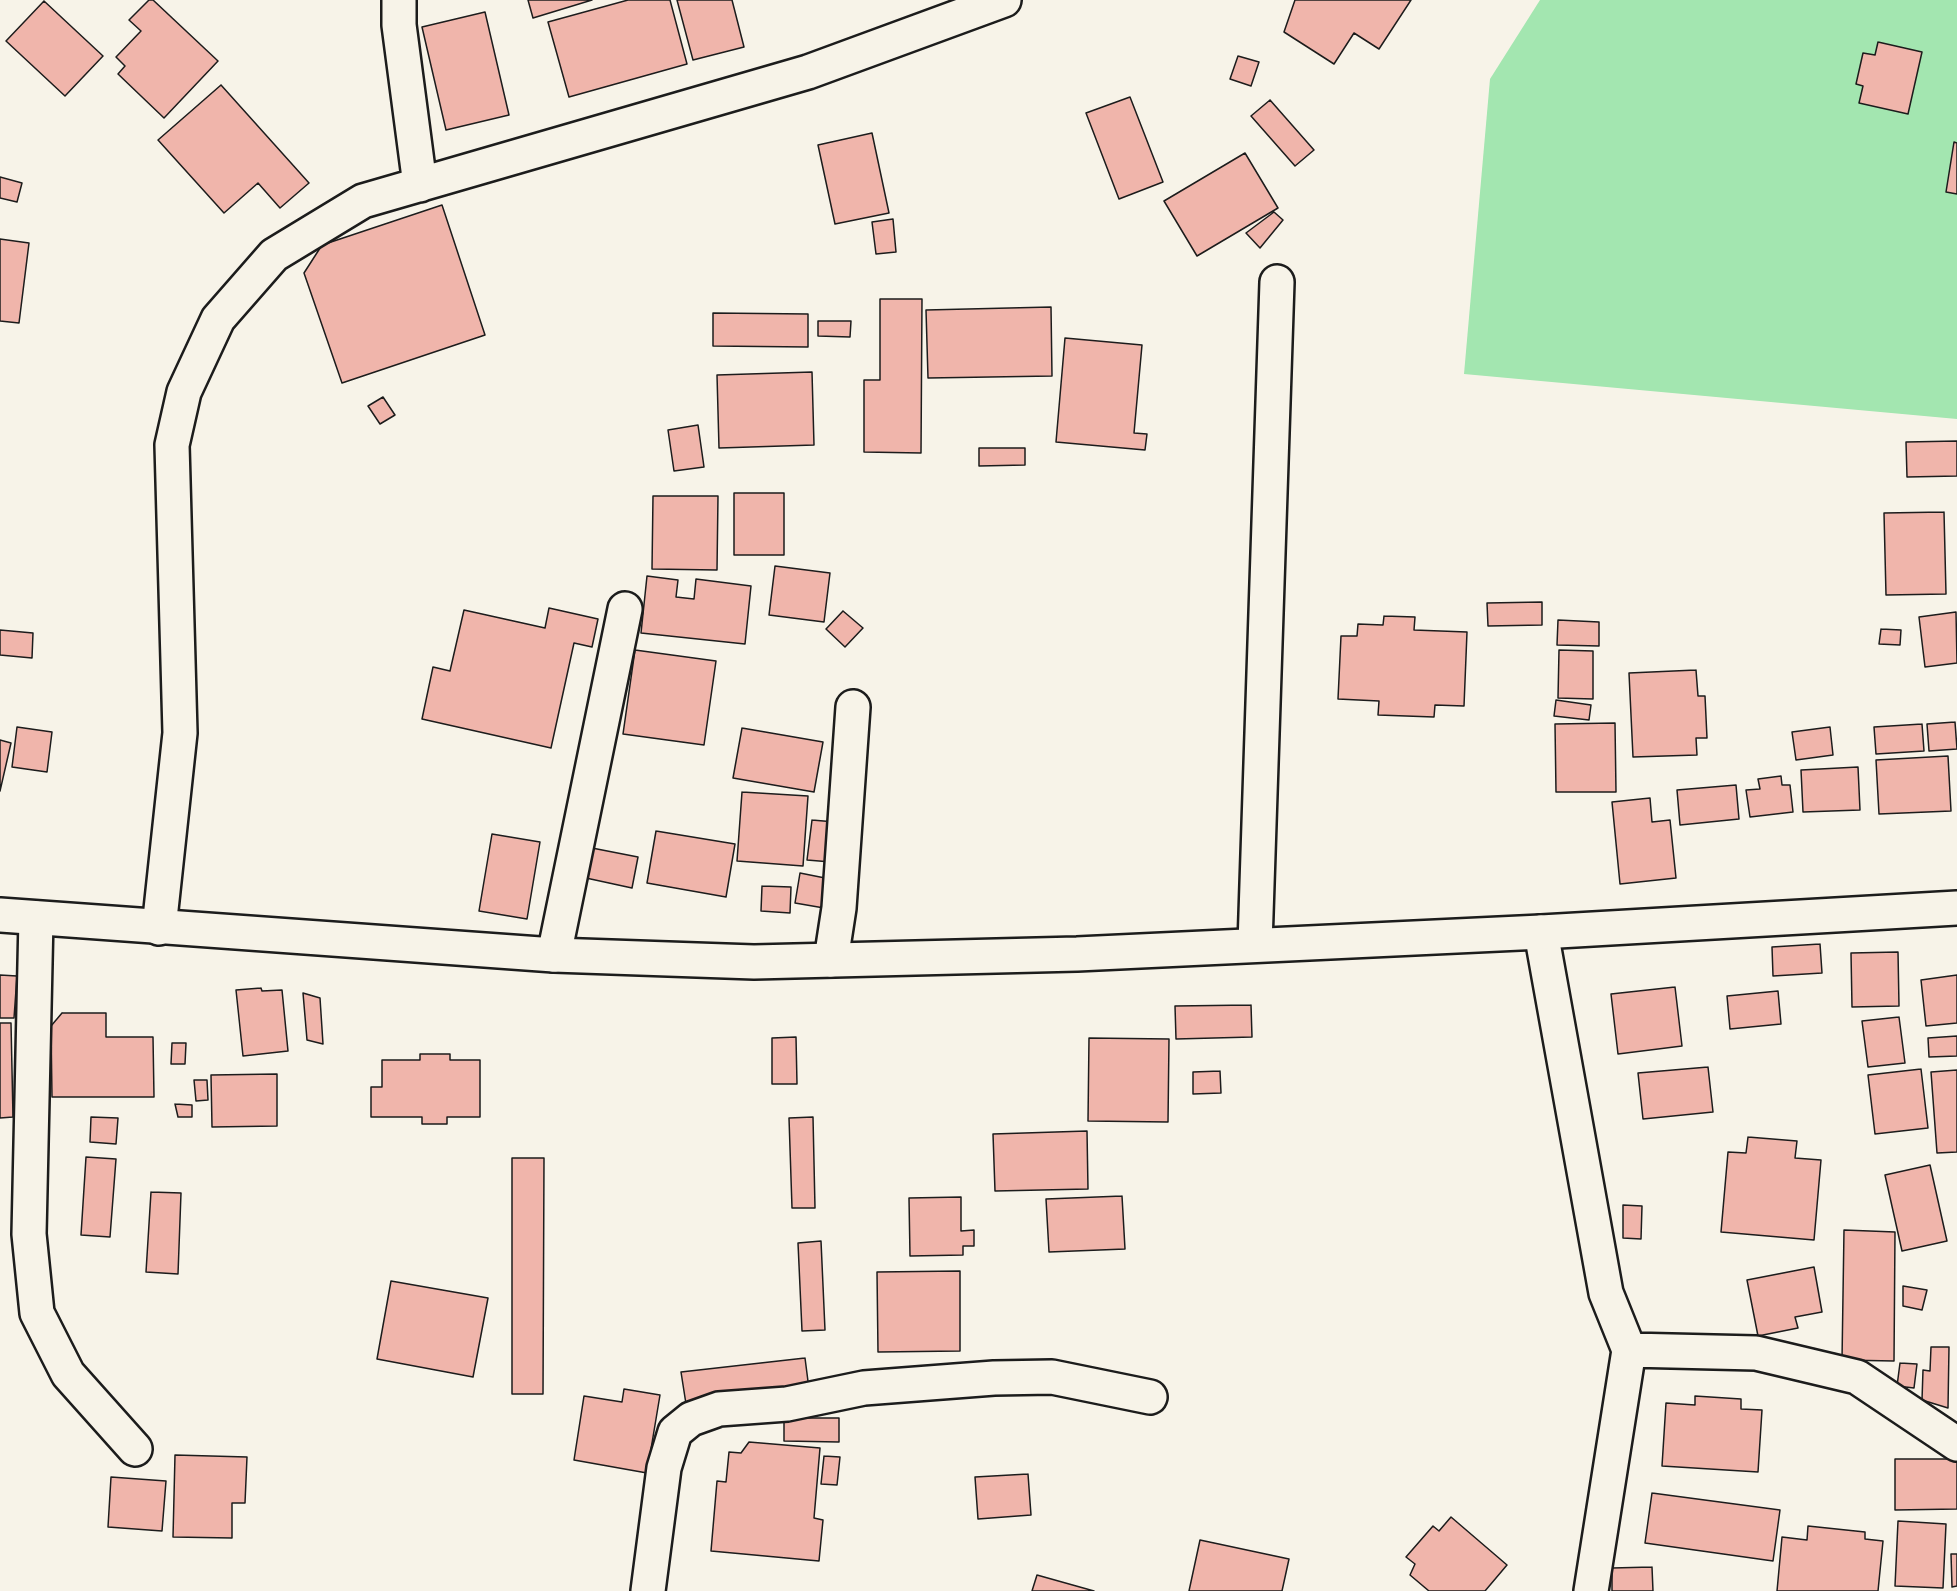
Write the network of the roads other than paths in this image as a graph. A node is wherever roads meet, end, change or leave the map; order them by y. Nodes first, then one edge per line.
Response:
1 (399, 0) edge
2 (1004, 0) edge
3 (420, 185) junction
4 (1277, 282) dead end
5 (626, 609) dead end
6 (853, 707) dead end
7 (1957, 908) edge
8 (0, 915) edge
9 (36, 918) junction
10 (159, 928) junction
11 (1541, 932) junction
12 (1255, 944) junction
13 (554, 955) junction
14 (831, 960) junction
15 (1629, 1350) junction
16 (1150, 1397) dead end
17 (1957, 1444) edge
18 (135, 1449) dead end
19 (648, 1591) edge
20 (1590, 1591) edge

1 - 3 street
2 - 3 street
3 - 10 street
4 - 12 street
5 - 13 street
6 - 14 street
7 - 11 street
8 - 9 street
9 - 10 street
9 - 18 street
10 - 13 street
11 - 12 street
11 - 15 street
12 - 14 street
13 - 14 street
15 - 17 street
15 - 20 street
16 - 19 street

